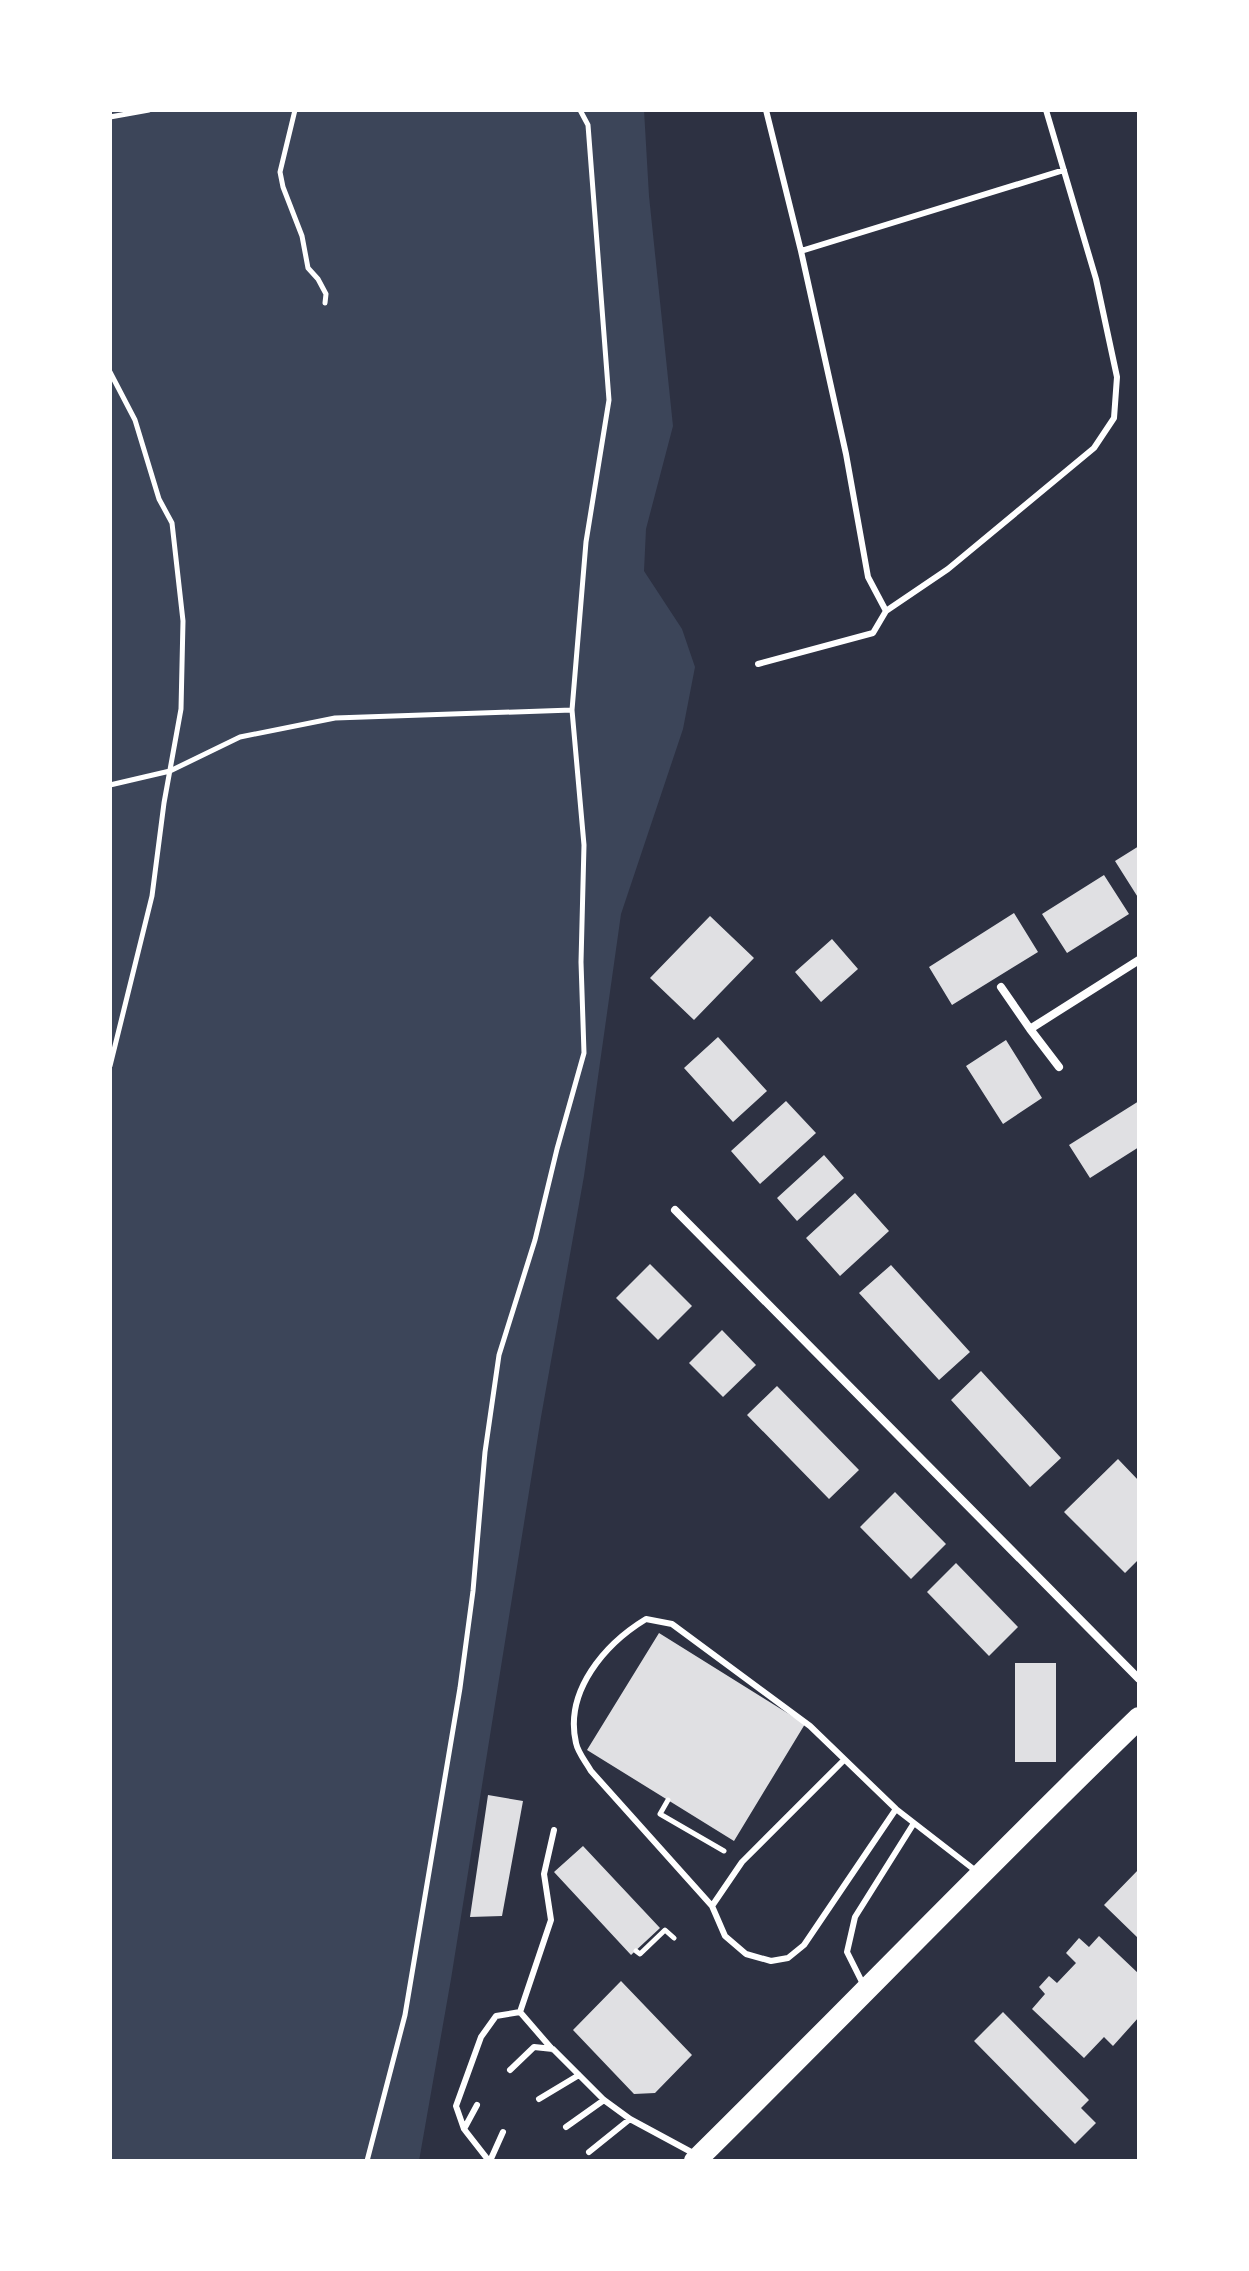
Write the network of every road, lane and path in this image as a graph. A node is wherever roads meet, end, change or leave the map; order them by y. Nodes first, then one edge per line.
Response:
1 (149, 110) edge
2 (295, 110) edge
3 (580, 110) edge
4 (766, 110) edge
5 (1046, 110) edge
6 (110, 117) edge
7 (1064, 170) junction
8 (801, 251) junction
9 (325, 303) dead end
10 (110, 372) edge
11 (886, 611) junction
12 (758, 664) dead end
13 (572, 710) junction
14 (170, 771) junction
15 (110, 785) edge
16 (1139, 960) edge
17 (1001, 987) dead end
18 (1030, 1029) junction
19 (110, 1066) edge
20 (1059, 1067) dead end
21 (675, 1210) dead end
22 (1139, 1679) edge
23 (1139, 1718) edge
24 (844, 1760) junction
25 (668, 1800) dead end
26 (896, 1809) junction
27 (914, 1823) junction
28 (554, 1830) dead end
29 (742, 1862) junction
30 (979, 1873) junction
31 (712, 1906) junction
32 (674, 1938) dead end
33 (636, 1951) dead end
34 (866, 1989) junction
35 (520, 2012) junction
36 (553, 2049) junction
37 (510, 2070) dead end
38 (579, 2075) junction
39 (539, 2099) dead end
40 (604, 2100) junction
41 (477, 2105) dead end
42 (630, 2119) junction
43 (566, 2127) dead end
44 (464, 2129) junction
45 (503, 2132) dead end
46 (589, 2152) dead end
47 (699, 2160) edge
48 (367, 2161) edge
49 (490, 2161) edge

1 - 6 path
2 - 9 path
3 - 13 path
4 - 8 lane
5 - 7 lane
7 - 8 lane
7 - 11 lane
8 - 11 lane
10 - 14 path
11 - 12 lane
13 - 14 path
13 - 48 path
14 - 15 path
14 - 19 path
16 - 18 street
17 - 18 street
18 - 20 street
21 - 22 street
23 - 30 highway
24 - 26 lane
24 - 29 lane
24 - 31 lane
25 - 29 path
26 - 27 lane
26 - 31 lane
27 - 30 lane
27 - 34 lane
28 - 35 lane
29 - 31 lane
30 - 34 highway
32 - 33 path
34 - 47 highway
35 - 36 lane
35 - 44 lane
36 - 37 lane
36 - 38 lane
38 - 39 lane
38 - 40 lane
40 - 42 lane
40 - 43 lane
41 - 44 lane
42 - 46 lane
42 - 47 lane
44 - 49 lane
45 - 49 lane

